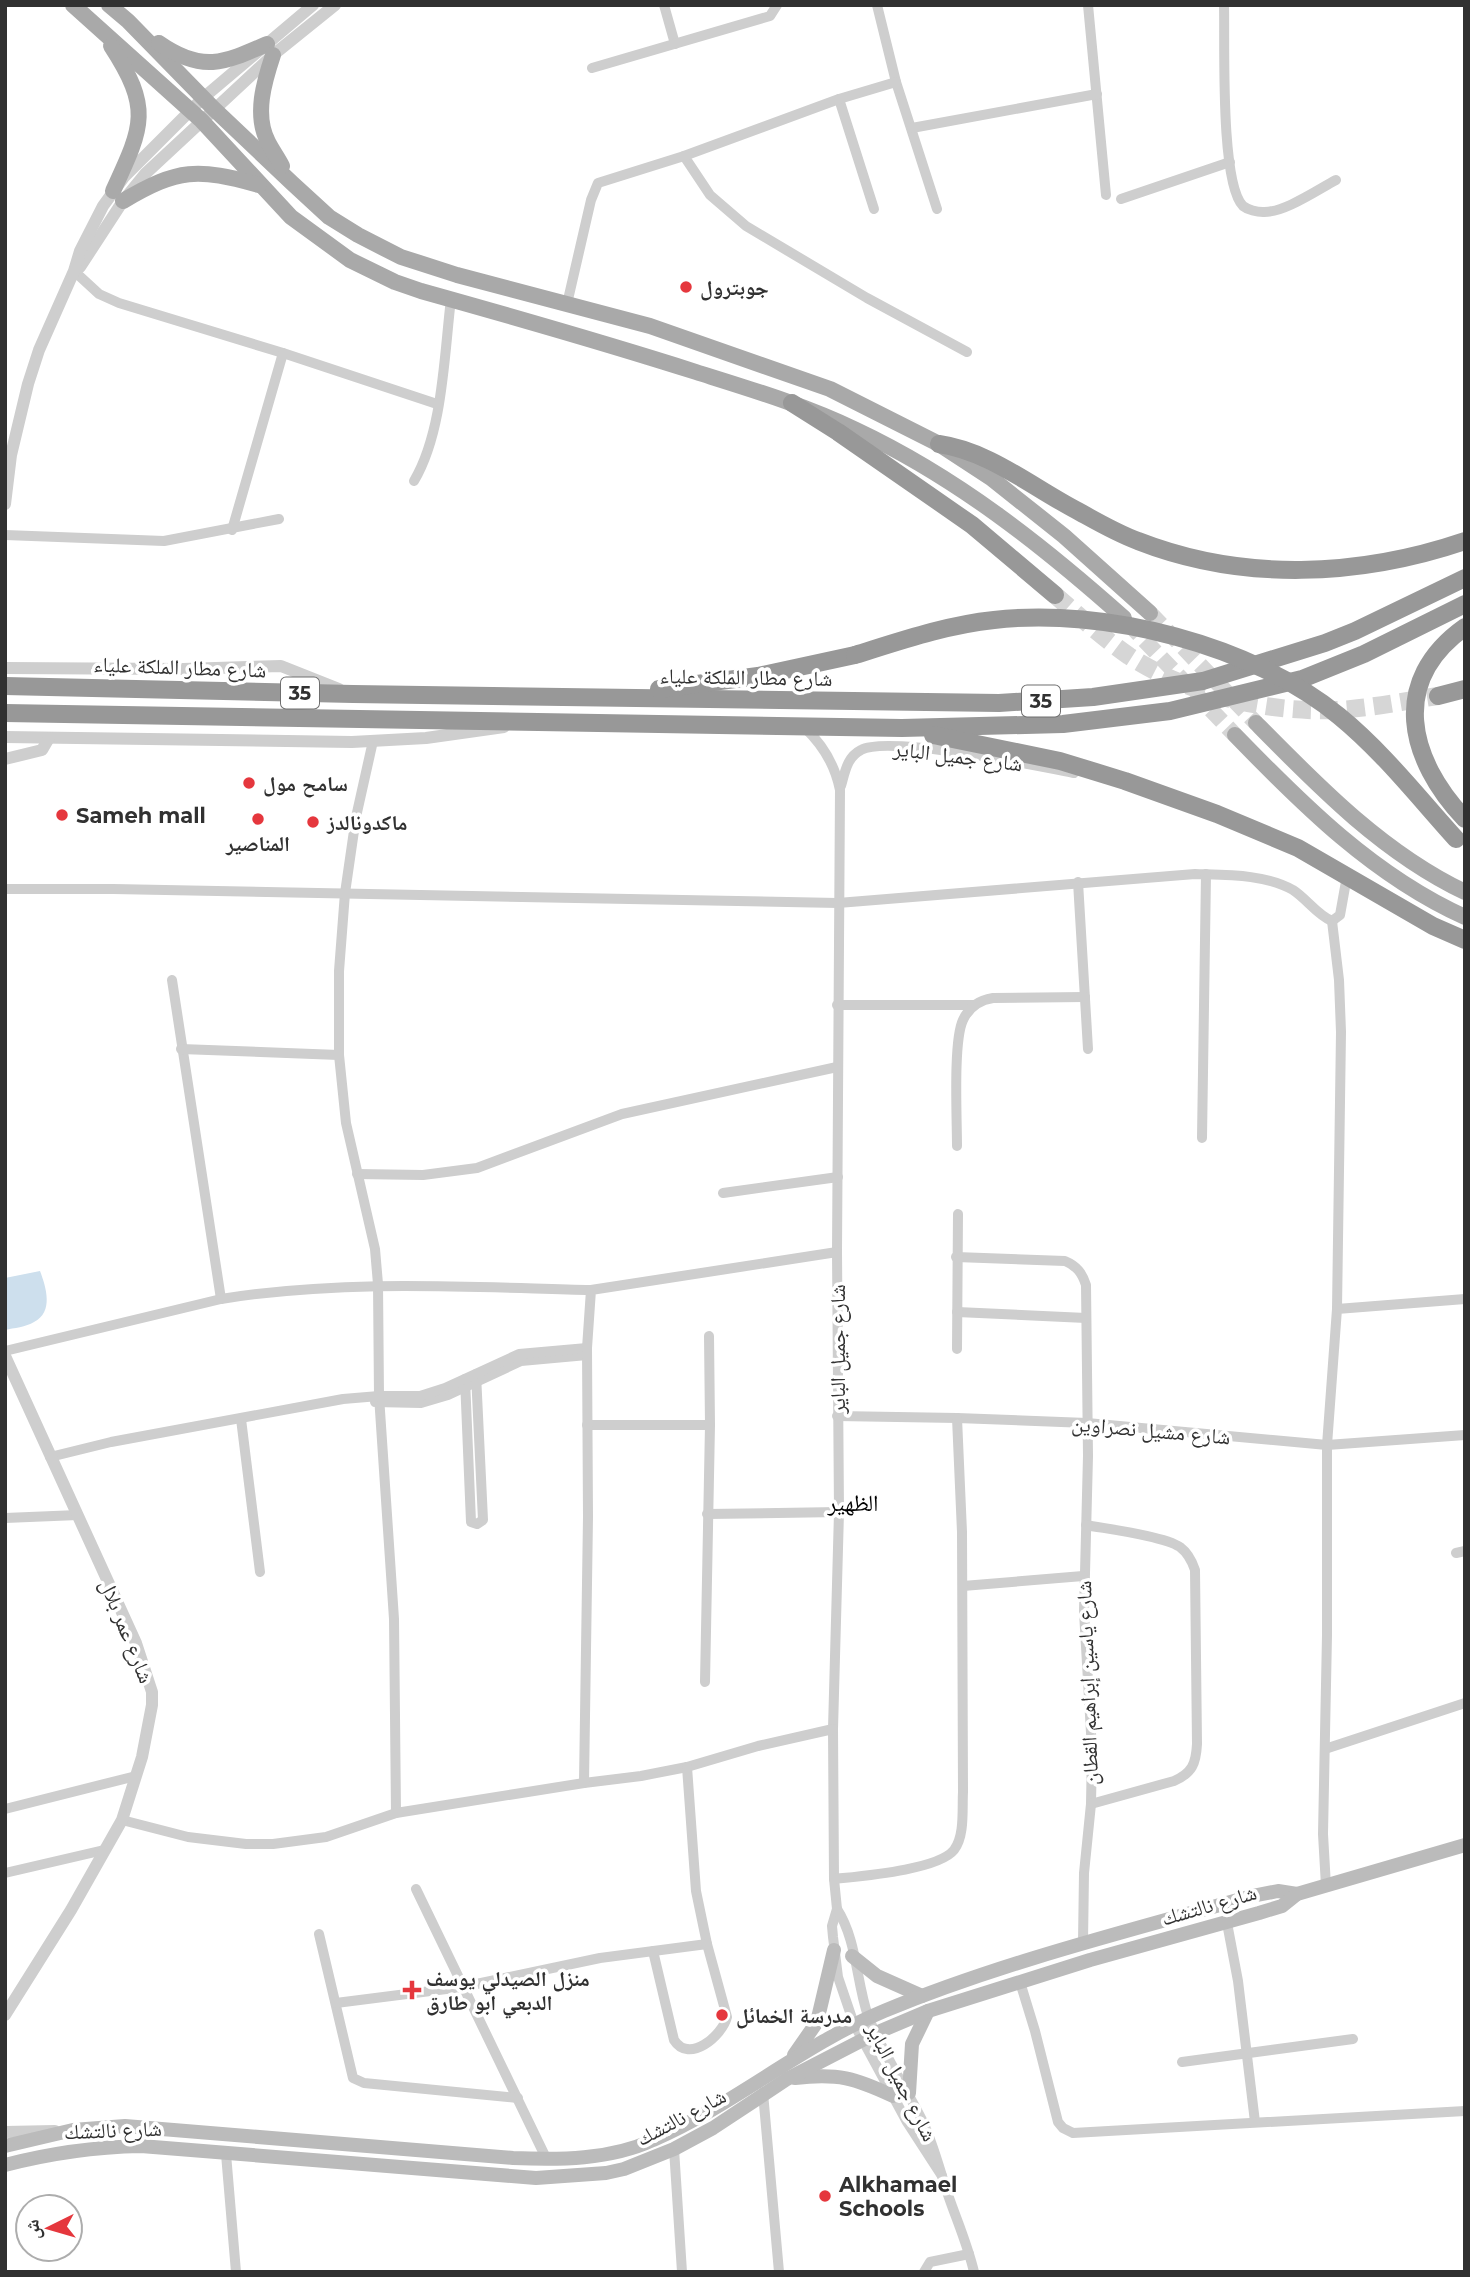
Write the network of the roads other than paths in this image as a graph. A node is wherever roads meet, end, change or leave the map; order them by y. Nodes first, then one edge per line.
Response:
1 (73, 5) edge
2 (109, 5) edge
3 (313, 5) edge
4 (335, 5) edge
5 (664, 5) edge
6 (777, 5) edge
7 (877, 5) edge
8 (1088, 5) edge
9 (1224, 5) edge
10 (128, 21) junction
11 (97, 27) junction
12 (675, 44) junction
13 (270, 50) junction
14 (592, 68) dead end
15 (896, 82) junction
16 (1097, 94) junction
17 (839, 99) junction
18 (209, 103) junction
19 (196, 115) junction
20 (912, 128) junction
21 (684, 156) junction
22 (1230, 162) junction
23 (1336, 180) dead end
24 (292, 183) junction
25 (261, 186) junction
26 (1106, 195) dead end
27 (118, 196) junction
28 (1121, 199) dead end
29 (874, 209) dead end
30 (937, 209) dead end
31 (74, 271) junction
32 (451, 299) junction
33 (567, 304) junction
34 (967, 352) dead end
35 (284, 353) junction
36 (792, 403) junction
37 (438, 404) junction
38 (939, 444) junction
39 (414, 481) dead end
40 (5, 504) edge
41 (279, 519) dead end
42 (232, 530) junction
43 (5, 535) edge
44 (1465, 541) edge
45 (1465, 578) edge
46 (1055, 595) tunnel mouth
47 (1465, 604) edge
48 (1150, 612) tunnel mouth
49 (1124, 618) tunnel mouth
50 (1465, 627) edge
51 (5, 668) edge
52 (62, 678) junction
53 (5, 686) edge
54 (1465, 689) edge
55 (353, 694) junction
56 (1438, 696) tunnel mouth
57 (596, 697) junction
58 (5, 713) edge
59 (525, 723) junction
60 (1256, 723) tunnel mouth
61 (804, 727) junction
62 (902, 728) junction
63 (1235, 735) tunnel mouth
64 (5, 737) edge
65 (49, 738) junction
66 (373, 741) junction
67 (5, 758) edge
68 (1102, 773) junction
69 (840, 790) junction
70 (1465, 818) edge
71 (1460, 843) edge
72 (1206, 874) junction
73 (1347, 875) junction
74 (1078, 882) junction
75 (5, 889) edge
76 (1465, 892) edge
77 (345, 893) junction
78 (838, 903) junction
79 (1465, 917) edge
80 (1332, 921) junction
81 (1465, 940) edge
82 (172, 980) dead end
83 (1085, 997) junction
84 (837, 1004) junction
85 (974, 1006) junction
86 (181, 1049) junction
87 (1088, 1049) dead end
88 (338, 1055) junction
89 (837, 1067) junction
90 (1202, 1138) dead end
91 (957, 1146) dead end
92 (357, 1174) junction
93 (838, 1177) junction
94 (723, 1193) dead end
95 (958, 1214) dead end
96 (837, 1252) junction
97 (956, 1256) junction
98 (378, 1284) junction
99 (591, 1290) junction
100 (1465, 1298) edge
101 (220, 1299) junction
102 (1337, 1309) junction
103 (957, 1312) junction
104 (1086, 1318) junction
105 (709, 1336) dead end
106 (957, 1349) dead end
107 (5, 1351) edge
108 (587, 1351) junction
109 (5, 1356) edge
110 (471, 1380) junction
111 (380, 1400) junction
112 (837, 1416) junction
113 (957, 1418) junction
114 (241, 1419) junction
115 (1087, 1423) junction
116 (587, 1425) junction
117 (710, 1425) junction
118 (1465, 1435) edge
119 (1327, 1445) junction
120 (50, 1457) junction
121 (482, 1499) junction
122 (470, 1501) junction
123 (839, 1512) junction
124 (707, 1514) junction
125 (78, 1515) junction
126 (5, 1518) edge
127 (1086, 1525) junction
128 (260, 1572) dead end
129 (1083, 1576) junction
130 (963, 1586) junction
131 (705, 1682) dead end
132 (1465, 1703) edge
133 (833, 1729) junction
134 (1325, 1749) junction
135 (687, 1767) junction
136 (136, 1776) junction
137 (584, 1783) junction
138 (1091, 1804) junction
139 (5, 1808) edge
140 (396, 1813) junction
141 (122, 1820) junction
142 (1465, 1845) edge
143 (104, 1850) junction
144 (5, 1873) edge
145 (834, 1879) junction
146 (1325, 1886) junction
147 (416, 1889) dead end
148 (1297, 1894) junction
149 (837, 1909) junction
150 (1227, 1923) junction
151 (319, 1934) dead end
152 (1083, 1942) junction
153 (707, 1944) junction
154 (834, 1950) junction
155 (653, 1951) junction
156 (852, 1956) junction
157 (1020, 1982) junction
158 (462, 1987) junction
159 (922, 1996) junction
160 (336, 2003) junction
161 (928, 2011) junction
162 (5, 2015) edge
163 (869, 2018) junction
164 (854, 2024) junction
165 (876, 2033) junction
166 (1353, 2039) dead end
167 (862, 2040) junction
168 (1247, 2054) junction
169 (788, 2061) junction
170 (1182, 2062) dead end
171 (787, 2079) junction
172 (763, 2093) junction
173 (909, 2093) junction
174 (893, 2096) junction
175 (518, 2098) junction
176 (1465, 2111) edge
177 (1255, 2122) junction
178 (73, 2130) junction
179 (5, 2132) edge
180 (5, 2146) edge
181 (674, 2149) junction
182 (226, 2154) junction
183 (547, 2160) junction
184 (5, 2165) edge
185 (942, 2176) junction
186 (970, 2254) junction
187 (236, 2272) edge
188 (682, 2272) edge
189 (779, 2272) edge
190 (924, 2272) edge
191 (974, 2272) edge

1 - 11 main road
2 - 10 main road
3 - 13 street
4 - 13 street
5 - 12 street
6 - 12 street
7 - 15 street
8 - 16 street
9 - 22 street
10 - 13 main road
10 - 18 main road
11 - 19 main road
11 - 27 main road
12 - 14 street
13 - 18 street
13 - 24 main road
15 - 17 street
15 - 20 street
16 - 20 street
16 - 26 street
17 - 21 street
17 - 29 street
18 - 19 street
18 - 24 main road
19 - 25 main road
19 - 27 street
20 - 30 street
21 - 33 street
21 - 34 street
22 - 23 street
22 - 28 street
24 - 33 main road
25 - 27 main road
25 - 32 main road
27 - 31 street
31 - 35 street
31 - 40 street
32 - 36 main road
32 - 37 street
33 - 38 main road
35 - 37 street
35 - 42 street
36 - 46 highway
36 - 49 main road
37 - 39 street
38 - 44 highway
38 - 48 main road
41 - 42 street
42 - 43 street
45 - 57 highway, شارع مطار الملكة علياء / 35
47 - 62 highway, 35
50 - 70 highway
51 - 52 street
52 - 53 highway, شارع مطار الملكة علياء / 35
52 - 55 highway, شارع مطار الملكة علياء / 35
52 - 55 street
54 - 56 highway
55 - 57 highway, شارع مطار الملكة علياء / 35
57 - 71 highway, bridge
58 - 59 highway, 35
59 - 61 highway, 35
59 - 66 street
60 - 76 main road
61 - 62 highway, 35
61 - 69 street, شارع جميل الباير
62 - 68 highway
63 - 79 main road
64 - 65 street
65 - 66 street
65 - 67 street
66 - 77 street
68 - 69 street, شارع جميل الباير
68 - 73 highway
69 - 78 street, شارع جميل الباير
72 - 74 street
72 - 80 street
72 - 90 street
73 - 80 street
73 - 81 highway
74 - 78 street
74 - 83 street
75 - 77 street
77 - 78 street
77 - 88 street
78 - 84 street, شارع جميل الباير
80 - 102 street
82 - 86 street
83 - 85 street
83 - 87 street
84 - 85 street
84 - 89 street, شارع جميل الباير
85 - 91 street
86 - 88 street
86 - 101 street
88 - 92 street
89 - 92 street
89 - 93 street, شارع جميل الباير
92 - 98 street
93 - 94 street
93 - 96 street, شارع جميل الباير
95 - 97 street
96 - 99 street
96 - 112 street, شارع جميل الباير
97 - 103 street
97 - 104 street, شارع ياسين إبراهيم القطان
98 - 99 street
98 - 101 street
98 - 111 street
99 - 108 street
100 - 102 street
101 - 107 street
102 - 119 street
103 - 104 street
103 - 106 street
104 - 115 street, شارع ياسين إبراهيم القطان
105 - 117 street
108 - 110 street
108 - 116 street
109 - 120 street, شارع عمر بلال
110 - 111 street
110 - 121 street
110 - 122 street
111 - 114 street
111 - 140 street
112 - 113 street, شارع مشيل نصراوين
112 - 123 street, شارع جميل الباير
113 - 115 street, شارع مشيل نصراوين
113 - 130 street
114 - 120 street
114 - 128 street
115 - 119 street, شارع مشيل نصراوين
115 - 127 street, شارع ياسين إبراهيم القطان
116 - 117 street
116 - 137 street
117 - 124 street
118 - 119 street, شارع مشيل نصراوين
119 - 134 street
120 - 125 street, شارع عمر بلال
121 - 122 street
121 - 122 street
123 - 124 street
123 - 133 street, شارع جميل الباير
124 - 131 street
125 - 126 street
125 - 136 street, شارع عمر بلال
127 - 129 street, شارع ياسين إبراهيم القطان
127 - 138 street
129 - 130 street
129 - 138 street, شارع ياسين إبراهيم القطان
130 - 145 street
132 - 134 street
133 - 135 street
133 - 145 street, شارع جميل الباير
134 - 146 street
135 - 137 street
135 - 153 street
136 - 139 street
136 - 141 street, شارع عمر بلال
137 - 140 street
138 - 152 street, شارع ياسين إبراهيم القطان
140 - 141 street
141 - 143 street, شارع عمر بلال
142 - 146 main road, شارع نالتشك
143 - 144 street
143 - 162 street, شارع عمر بلال
145 - 149 street, شارع جميل الباير
146 - 148 main road, شارع نالتشك
147 - 158 street
148 - 150 main road, شارع نالتشك
148 - 152 main road, شارع نالتشك
149 - 154 street, شارع جميل الباير
149 - 156 street, شارع جميل الباير
150 - 157 main road, شارع نالتشك
150 - 168 street
151 - 160 street
152 - 159 main road, شارع نالتشك
153 - 155 street
153 - 155 street
154 - 164 street, شارع جميل الباير
154 - 169 main road
155 - 158 street
156 - 159 main road
156 - 163 street, شارع جميل الباير
157 - 161 main road, شارع نالتشك
157 - 177 street
158 - 160 street
158 - 175 street
159 - 163 main road, شارع نالتشك
160 - 175 street
161 - 165 main road, شارع نالتشك
161 - 173 main road
163 - 164 main road, شارع نالتشك
163 - 165 street, شارع جميل الباير
164 - 167 street, شارع جميل الباير
164 - 169 main road, شارع نالتشك
165 - 167 main road, شارع نالتشك
165 - 173 street, شارع جميل الباير
166 - 168 street
167 - 171 main road, شارع نالتشك
167 - 174 street, شارع جميل الباير
168 - 170 street
168 - 177 street
169 - 183 main road, شارع نالتشك
171 - 172 main road, شارع نالتشك
171 - 174 main road
172 - 181 main road, شارع نالتشك
172 - 189 street
173 - 185 street, شارع جميل الباير
174 - 185 street, شارع جميل الباير
175 - 183 street
176 - 177 street
178 - 179 street
178 - 180 main road, شارع نالتشك
178 - 183 main road, شارع نالتشك
181 - 182 main road, شارع نالتشك
181 - 188 street
182 - 184 main road, شارع نالتشك
182 - 187 street
185 - 186 street, شارع جميل الباير
186 - 190 street
186 - 191 street, شارع جميل الباير

